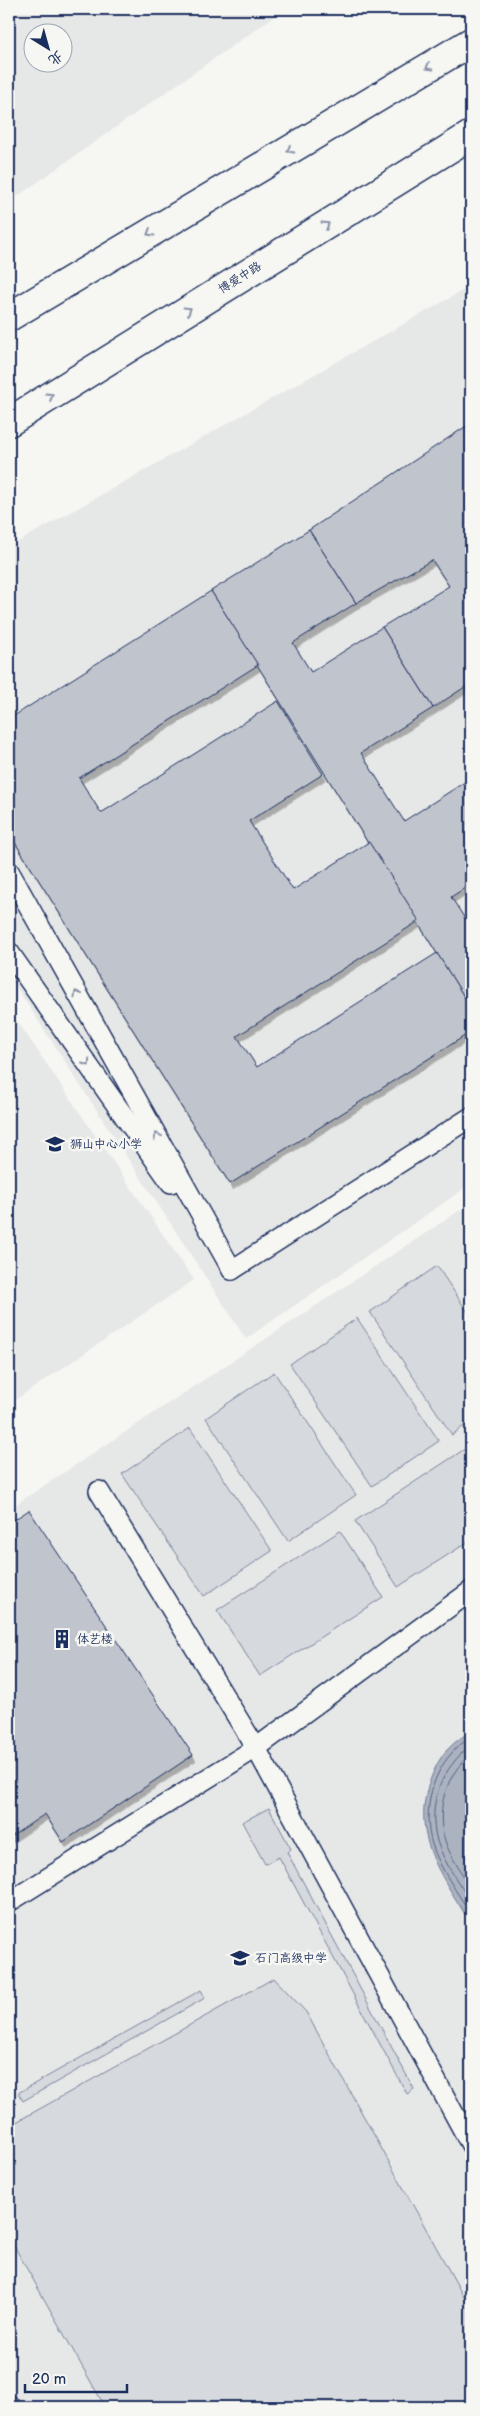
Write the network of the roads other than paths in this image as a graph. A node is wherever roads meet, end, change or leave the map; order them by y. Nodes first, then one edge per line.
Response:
1 (471, 42) edge
2 (471, 135) edge
3 (9, 317) edge
4 (9, 422) edge
5 (9, 871) edge
6 (9, 952) edge
7 (471, 1117) edge
8 (232, 1270) junction
9 (99, 1491) dead end
10 (471, 1591) edge
11 (256, 1748) junction
12 (9, 1902) edge
13 (471, 2145) edge

1 -> 3 main road
4 -> 2 main road, 博爱中路
8 -> 5 lane
6 -> 8 lane
7 - 8 lane
9 - 11 lane
10 - 11 lane
11 - 12 lane
11 - 13 lane

